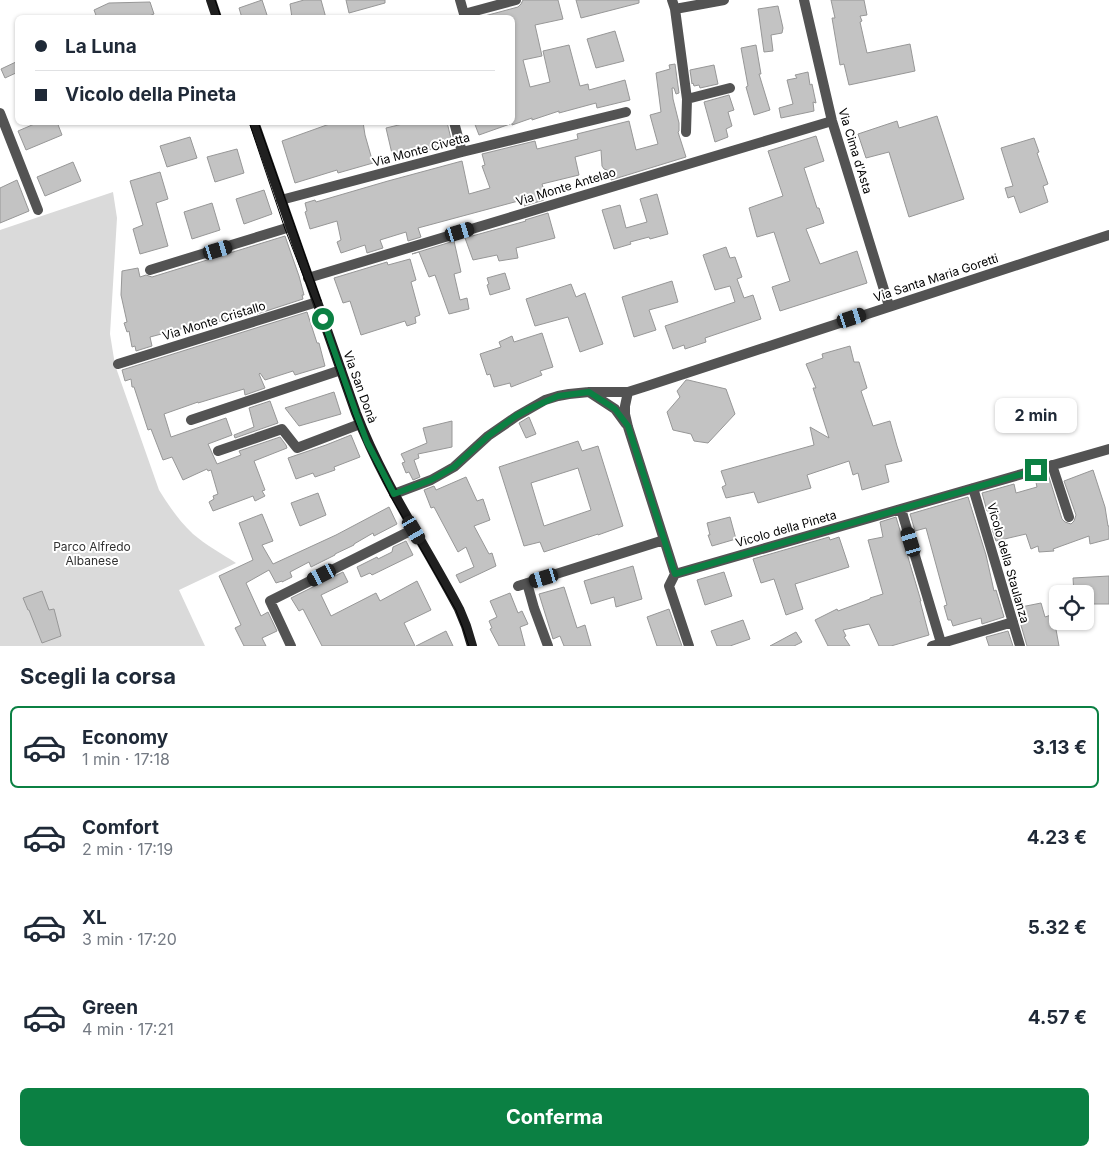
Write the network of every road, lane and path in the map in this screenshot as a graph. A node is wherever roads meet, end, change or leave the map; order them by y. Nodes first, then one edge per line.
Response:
1 (211, 0) edge
2 (460, 0) edge
3 (516, 0) edge
4 (724, 0) edge
5 (804, 0) edge
6 (674, 5) edge
7 (216, 15) edge
8 (730, 88) dead end
9 (687, 99) junction
10 (626, 112) dead end
11 (0, 113) edge
12 (832, 121) junction
13 (255, 125) edge
14 (455, 125) edge
15 (686, 132) dead end
16 (462, 152) junction
17 (281, 200) junction
18 (38, 210) dead end
19 (290, 227) junction
20 (1109, 235) edge
21 (150, 270) dead end
22 (308, 278) junction
23 (317, 302) junction
24 (889, 306) junction
25 (118, 364) dead end
26 (341, 370) junction
27 (589, 392) junction
28 (628, 392) junction
29 (191, 420) dead end
30 (360, 424) junction
31 (628, 426) junction
32 (1109, 449) edge
33 (218, 451) dead end
34 (1052, 465) junction
35 (973, 488) junction
36 (394, 494) junction
37 (901, 509) junction
38 (1069, 517) dead end
39 (414, 530) junction
40 (664, 540) junction
41 (675, 574) junction
42 (1013, 622) junction
43 (939, 645) edge
44 (291, 646) edge
45 (472, 646) edge
46 (548, 646) edge
47 (690, 646) edge
48 (1020, 646) edge

1 - 7 street
2 - 3 street
4 - 6 street
5 - 12 street, Via Cima d'Asta
6 - 9 street
8 - 9 street
9 - 15 street
10 - 16 street, Via Monte Civetta
11 - 18 street
12 - 22 street, Via Monte Antelao
12 - 24 street, Via Cima d'Asta
13 - 17 street, Via San Donà
14 - 16 street
16 - 17 street, Via Monte Civetta
17 - 19 street, Via San Donà
19 - 21 street
19 - 22 street, Via San Donà
20 - 24 street, Via Santa Maria Goretti
22 - 23 street, Via San Donà
23 - 25 street, Via Monte Cristallo
23 - 26 street, Via San Donà
24 - 28 street, Via Santa Maria Goretti
26 - 29 street
26 - 30 street, Via San Donà
27 - 28 street
27 - 31 street
27 - 36 street
28 - 31 street
30 - 33 street
30 - 36 street, Via San Donà
31 - 40 street
32 - 34 street, Vicolo della Pineta
34 - 35 street, Vicolo della Pineta
34 - 38 street
35 - 37 street, Vicolo della Pineta
35 - 42 street, Vicolo della Staulanza
36 - 39 street, Via San Donà
37 - 41 street, Vicolo della Pineta
37 - 43 street
39 - 44 street
39 - 45 street, Via San Donà
40 - 41 street
40 - 46 street
41 - 47 street
42 - 43 street
42 - 48 street, Vicolo della Staulanza

